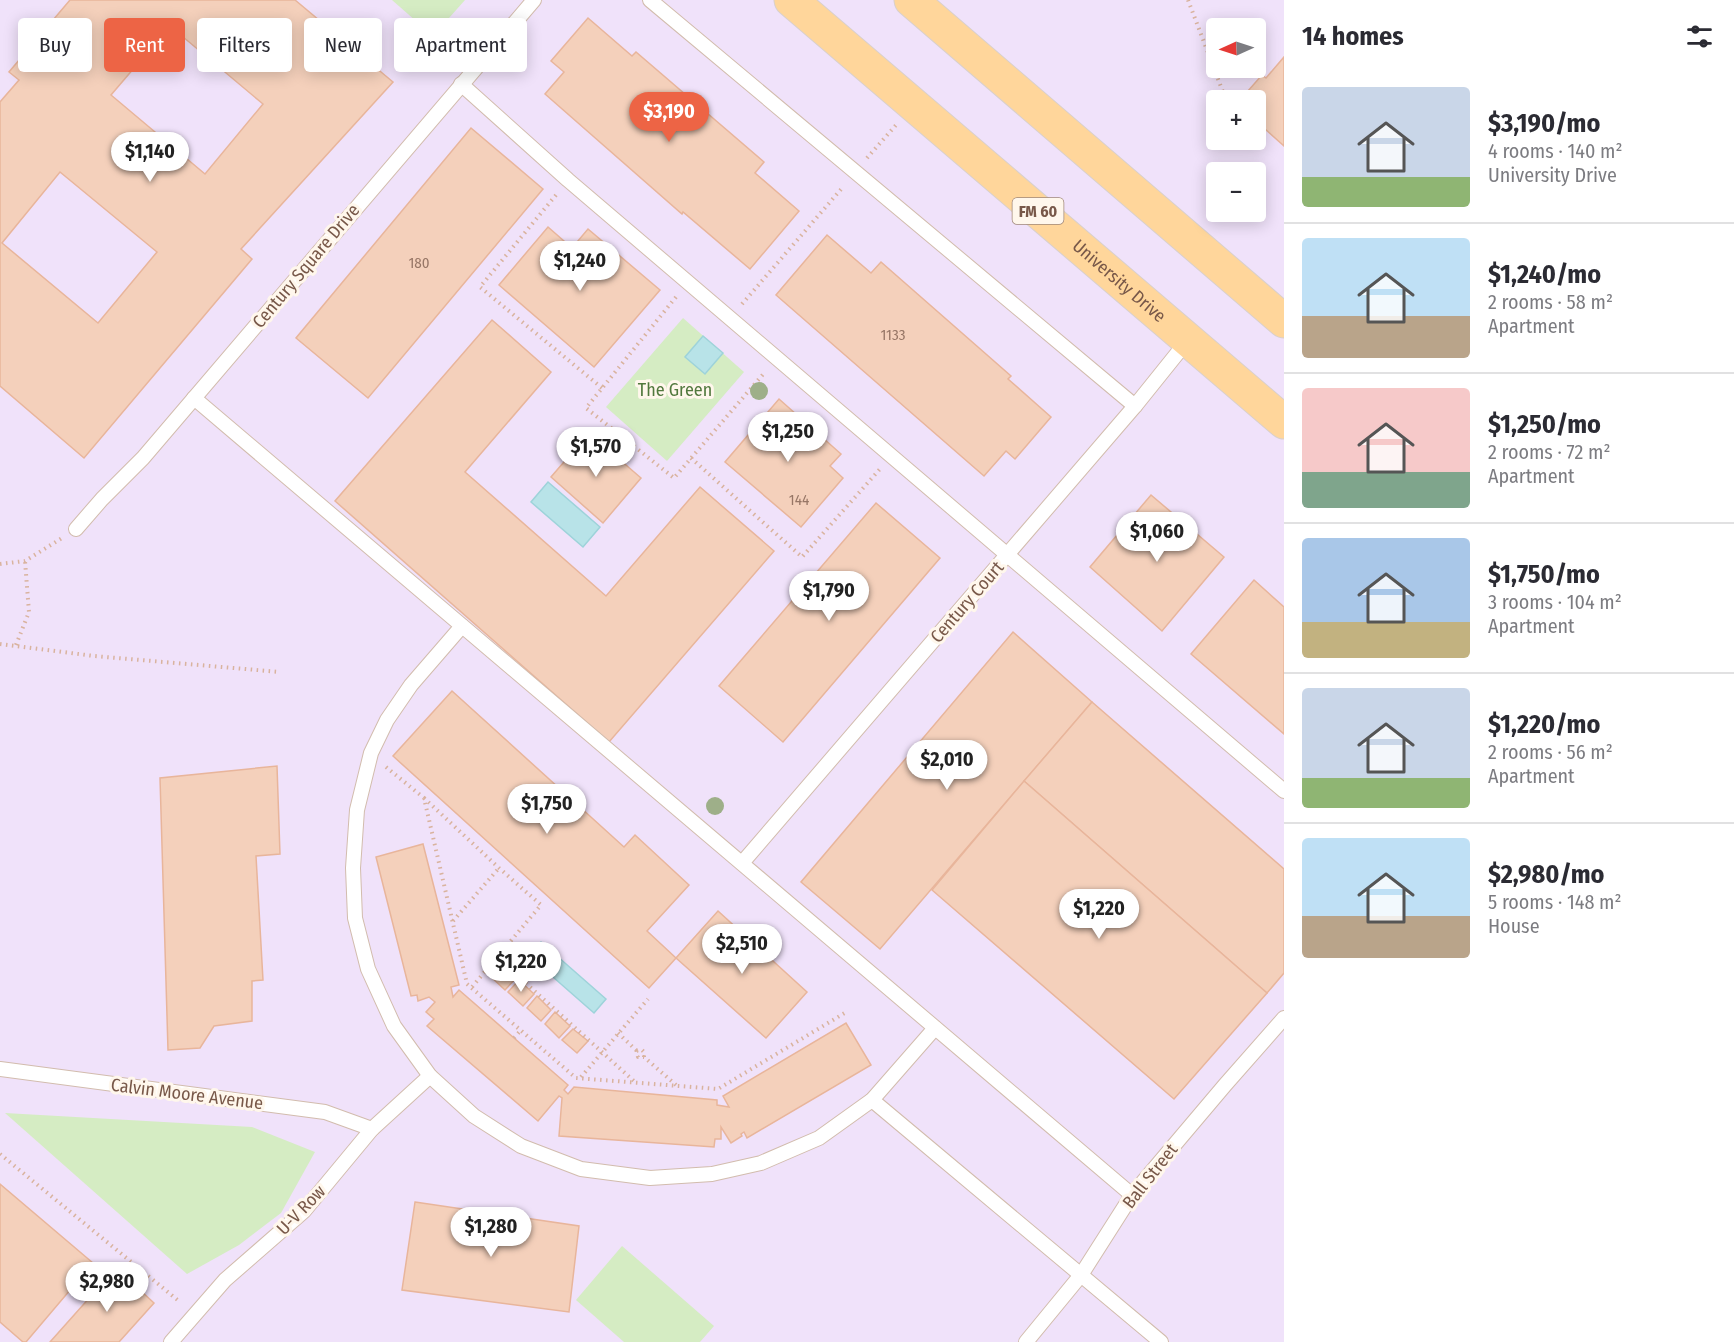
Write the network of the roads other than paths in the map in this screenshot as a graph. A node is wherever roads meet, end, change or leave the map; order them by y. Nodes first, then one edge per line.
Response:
1 (534, 0) edge
2 (650, 0) edge
3 (791, 0) edge
4 (911, 0) edge
5 (461, 84) junction
6 (1284, 321) edge
7 (1189, 339) junction
8 (194, 398) junction
9 (1136, 406) junction
10 (1284, 422) edge
11 (76, 530) road end
12 (1008, 555) junction
13 (462, 626) junction
14 (1284, 791) edge
15 (742, 863) junction
16 (1284, 1018) edge
17 (935, 1028) junction
18 (0, 1070) edge
19 (430, 1076) junction
20 (872, 1100) junction
21 (372, 1129) junction
22 (1132, 1195) junction
23 (1081, 1275) junction
24 (171, 1342) edge
25 (1026, 1342) edge
26 (1161, 1342) edge

1 - 5 lane, Century Square Drive
2 - 9 lane
3 - 7 main road, University Drive / FM 60
4 - 6 main road
5 - 8 lane, Century Square Drive
5 - 12 lane
7 - 9 lane, Century Court
7 - 10 main road, University Drive / FM 60
8 - 11 lane, Century Square Drive
8 - 13 lane
9 - 12 lane, Century Court
12 - 14 lane
12 - 15 lane, Century Court
13 - 15 lane
13 - 19 lane
15 - 17 lane
16 - 22 lane, Ball Street
17 - 20 lane
17 - 22 lane
18 - 21 lane, Calvin Moore Avenue
19 - 20 lane
19 - 21 lane, U-V Row
20 - 23 lane
21 - 24 lane, U-V Row
22 - 23 lane, Ball Street
23 - 25 lane, Ball Street
23 - 26 lane

